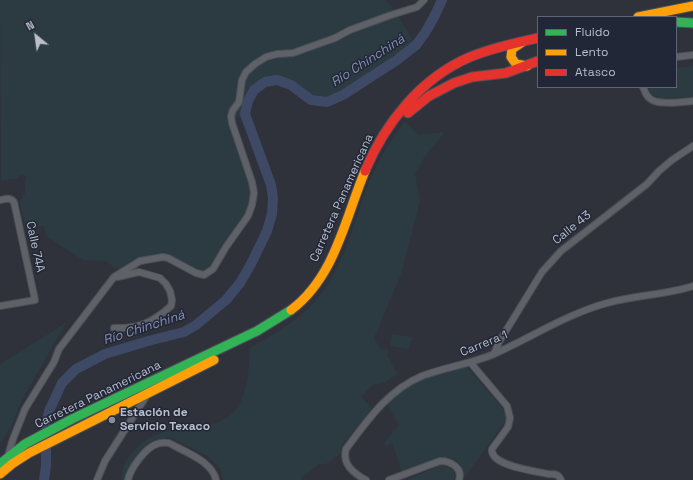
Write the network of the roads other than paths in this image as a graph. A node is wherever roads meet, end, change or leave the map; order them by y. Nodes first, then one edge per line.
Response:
1 (424, 0) edge
2 (693, 6) edge
3 (643, 16) edge
4 (677, 22) edge
5 (693, 23) edge
6 (537, 38) edge
7 (522, 42) junction
8 (693, 55) edge
9 (677, 57) edge
10 (537, 61) edge
11 (527, 66) junction
12 (643, 88) edge
13 (693, 101) edge
14 (693, 146) edge
15 (0, 200) edge
16 (114, 277) junction
17 (693, 286) edge
18 (0, 306) edge
19 (114, 328) dead end
20 (494, 354) junction
21 (470, 362) junction
22 (149, 392) junction
23 (8, 457) junction
24 (0, 464) edge
25 (0, 474) edge
26 (97, 480) edge
27 (128, 480) edge
28 (216, 480) edge
29 (366, 480) edge
30 (389, 480) edge
31 (459, 480) edge
32 (561, 480) edge

1 - 16 street
2 - 3 highway
4 - 5 highway
6 - 7 highway, Carretera Panamericana
7 - 11 highway
7 - 23 highway, Carretera Panamericana
8 - 9 street
10 - 11 highway, Carretera Panamericana
11 - 22 highway, Carretera Panamericana
12 - 13 street
14 - 20 street, Calle 43
15 - 18 street, Calle 74A
16 - 19 street
16 - 23 street
17 - 20 street, Carrera 1
20 - 21 street, Carrera 1
21 - 29 street, Carrera 1
21 - 32 street
22 - 25 highway, Carretera Panamericana
22 - 26 street
23 - 24 highway, Carretera Panamericana
27 - 28 street
30 - 31 street

